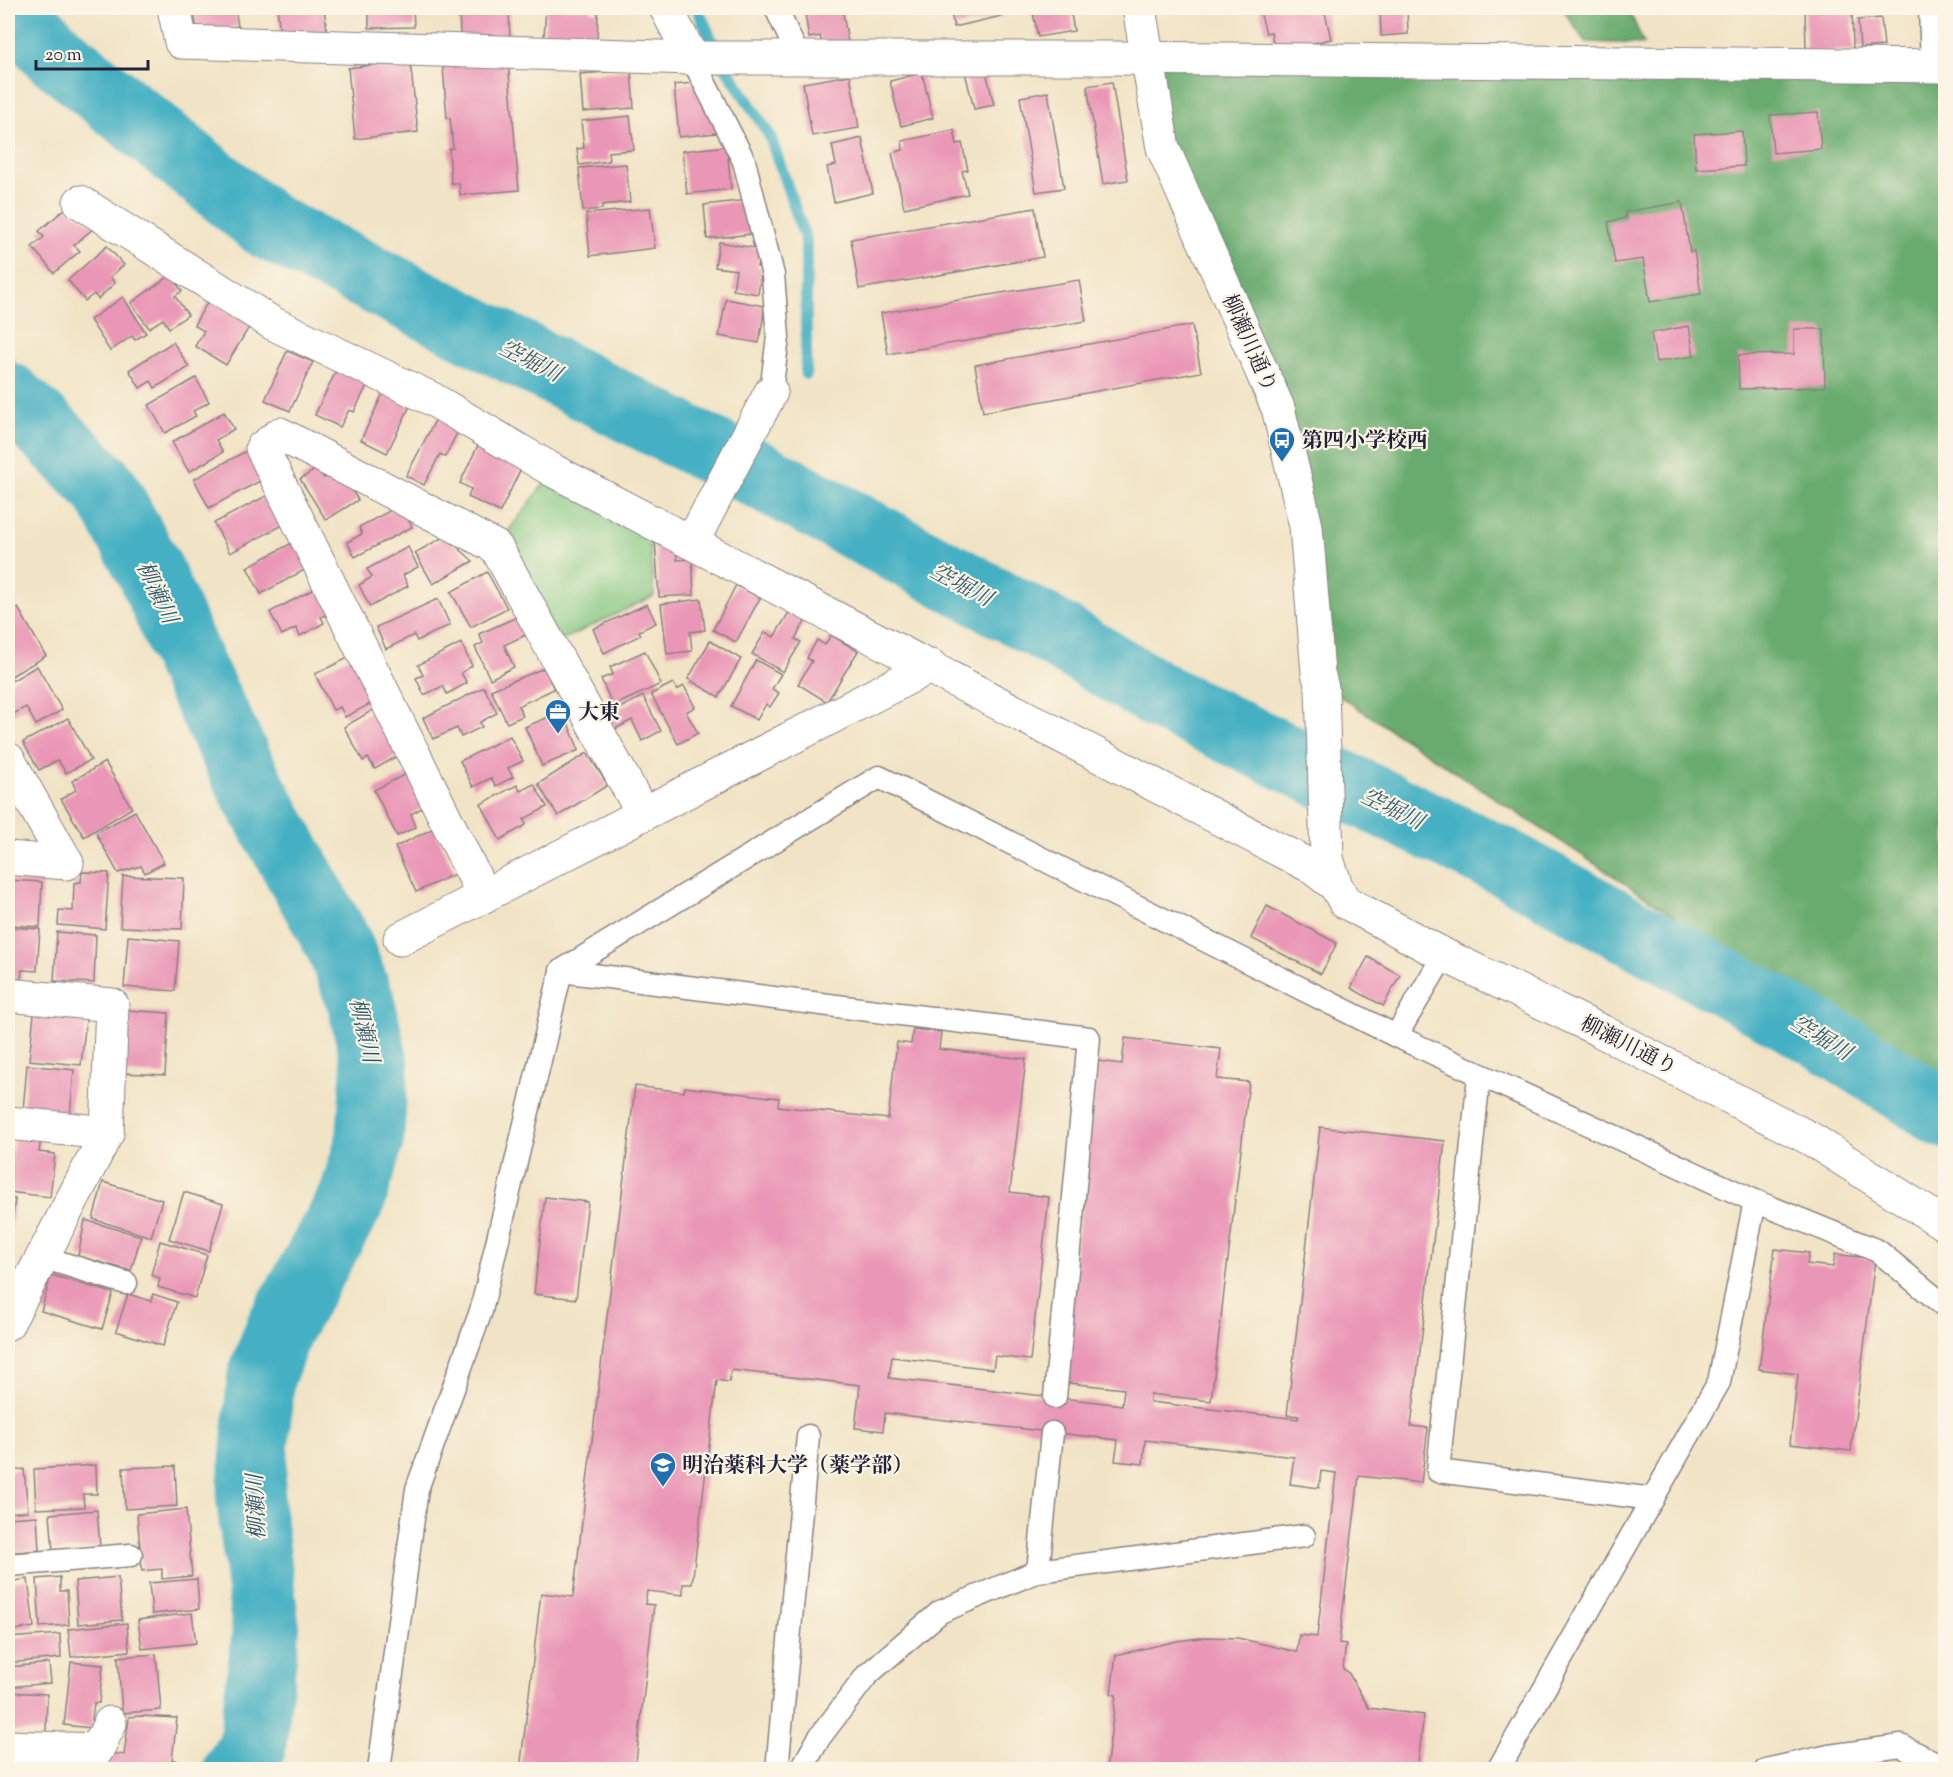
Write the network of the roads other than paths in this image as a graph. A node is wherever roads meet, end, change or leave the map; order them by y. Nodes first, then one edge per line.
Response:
1 (174, 8) edge
2 (666, 8) edge
3 (776, 8) edge
4 (1139, 8) edge
5 (1930, 8) edge
6 (799, 57) junction
7 (698, 58) junction
8 (1148, 59) junction
9 (1939, 66) edge
10 (80, 202) dead end
11 (771, 392) joint
12 (694, 539) junction
13 (931, 666) junction
14 (8, 759) edge
15 (643, 814) junction
16 (8, 858) edge
17 (1331, 873) junction
18 (484, 896) junction
19 (400, 939) dead end
20 (1444, 955) junction
21 (561, 971) junction
22 (8, 995) edge
23 (1396, 1036) junction
24 (1479, 1076) junction
25 (8, 1123) edge
26 (107, 1134) junction
27 (1755, 1201) junction
28 (1946, 1225) edge
29 (42, 1257) junction
30 (126, 1283) dead end
31 (1946, 1307) edge
32 (8, 1323) edge
33 (1055, 1397) dead end
34 (1052, 1433) dead end
35 (808, 1436) dead end
36 (1653, 1498) junction
37 (1304, 1536) dead end
38 (131, 1555) dead end
39 (8, 1565) edge
40 (1038, 1571) junction
41 (110, 1723) dead end
42 (8, 1747) edge
43 (1946, 1768) edge
44 (379, 1770) edge
45 (777, 1770) edge
46 (801, 1770) edge
47 (1498, 1770) edge
48 (1766, 1770) edge

1 - 7 street
2 - 7 street
3 - 6 lane
4 - 8 street, 柳瀬川通り
5 - 9 lane
6 - 7 street
6 - 8 street
7 - 11 lane
8 - 9 street
8 - 17 street, 柳瀬川通り
10 - 12 street, 柳瀬川通り
11 - 12 street
12 - 13 street, 柳瀬川通り
13 - 15 street
13 - 17 street, 柳瀬川通り
14 - 16 street
15 - 18 street
15 - 18 street
17 - 20 street, 柳瀬川通り
18 - 19 street
20 - 23 lane
20 - 28 street, 柳瀬川通り
21 - 23 lane
21 - 33 lane
21 - 44 lane
22 - 26 street
23 - 24 lane
24 - 27 lane
24 - 36 lane
25 - 26 street
26 - 29 street
27 - 31 lane
27 - 36 lane
29 - 30 lane
29 - 32 street
34 - 40 lane
35 - 45 lane
36 - 47 lane
37 - 40 lane
38 - 39 lane
40 - 46 lane
41 - 42 street
43 - 48 lane

